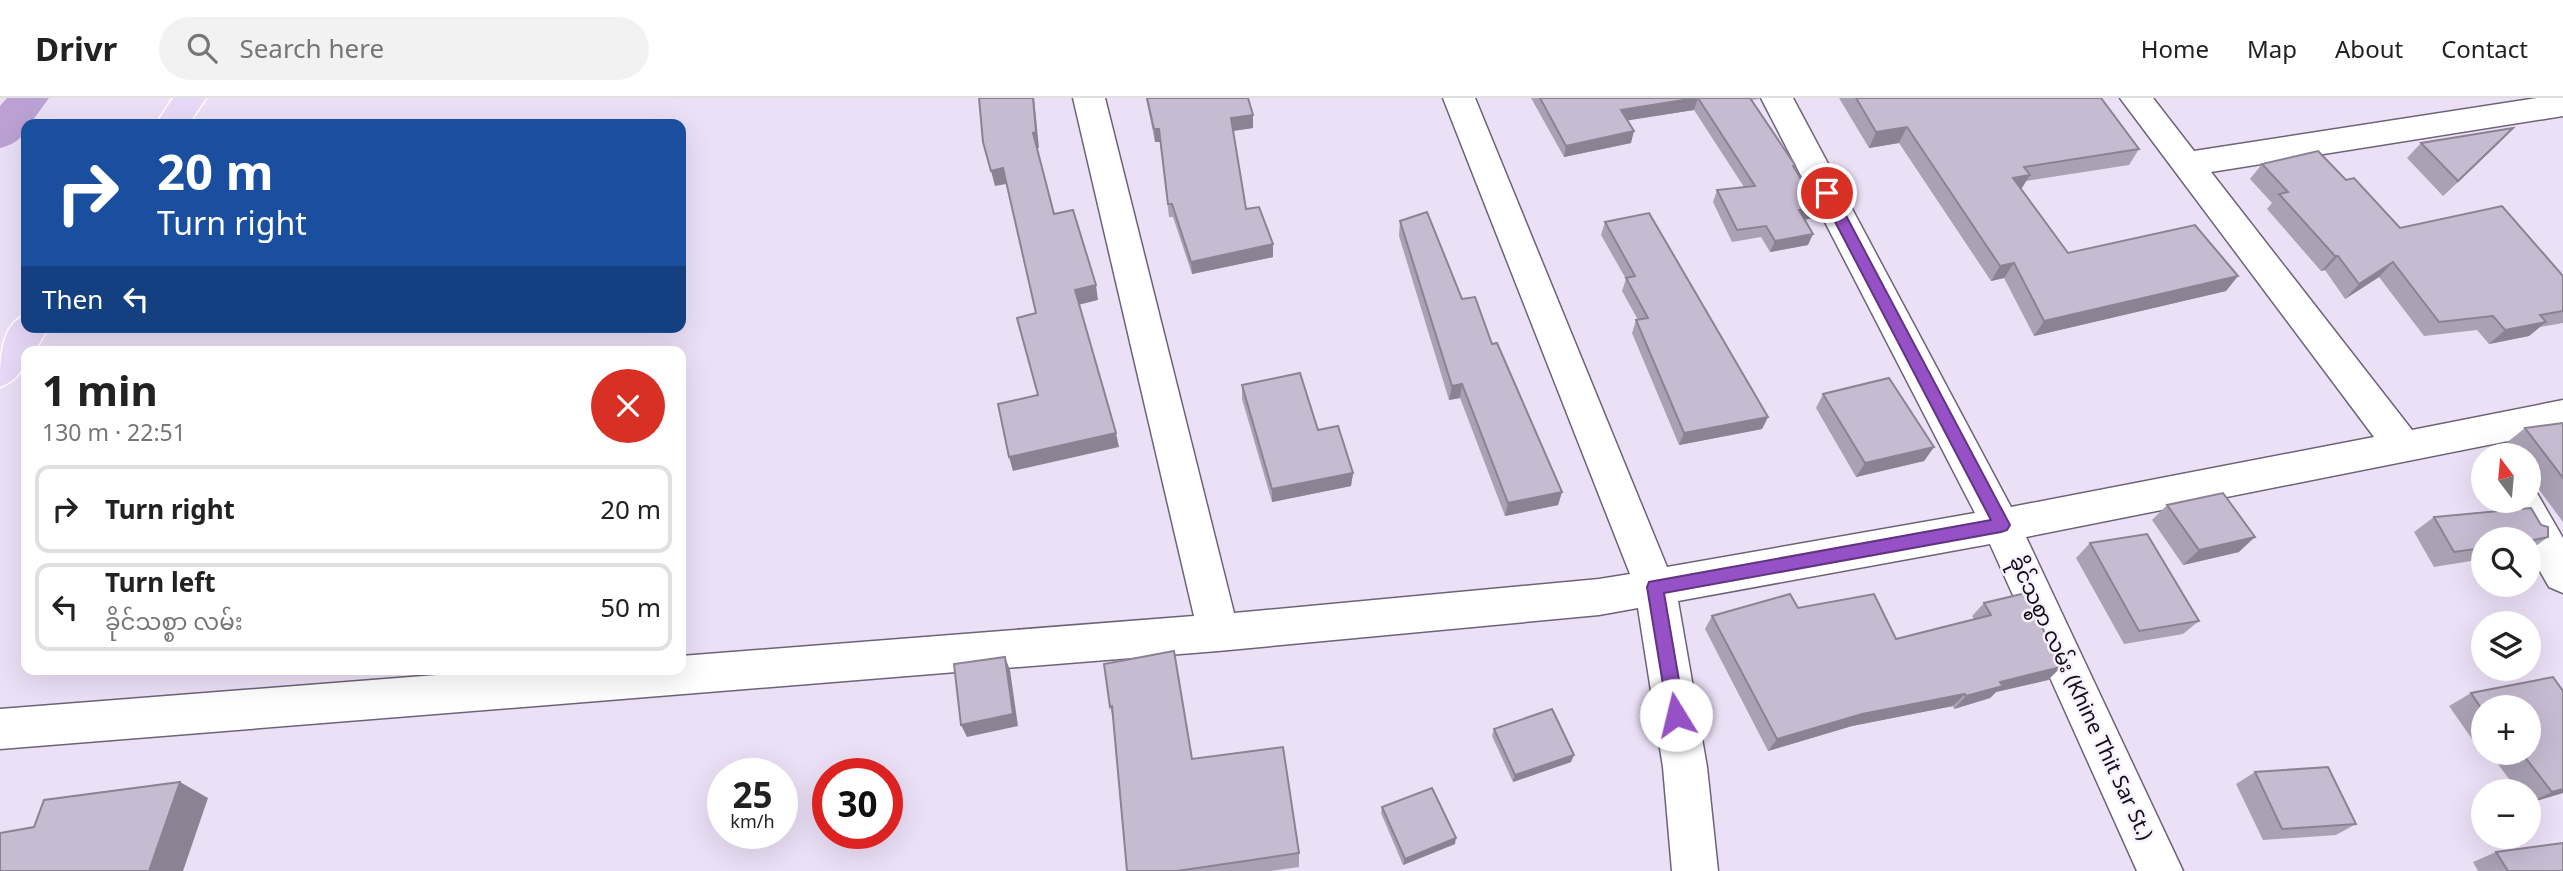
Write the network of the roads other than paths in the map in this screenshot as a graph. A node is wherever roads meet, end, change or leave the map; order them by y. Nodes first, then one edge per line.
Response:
1 (190, 98) edge
2 (1090, 98) edge
3 (1459, 98) edge
4 (1777, 98) edge
5 (2136, 98) edge
6 (2563, 105) edge
7 (175, 119) edge
8 (2186, 164) junction
9 (27, 333) edge
10 (0, 372) edge
11 (2563, 415) edge
12 (2486, 443) edge
13 (2471, 444) edge
14 (2403, 447) junction
15 (2527, 513) edge
16 (2001, 525) junction
17 (2563, 575) edge
18 (1655, 587) junction
19 (1218, 633) junction
20 (685, 675) edge
21 (686, 675) edge
22 (0, 729) edge
23 (1695, 871) edge
24 (2160, 871) edge

1 - 7 main road
2 - 19 street
3 - 18 street
4 - 16 street, ခိုင်သစ္စာ လမ်း (Khine Thit Sar St.)
5 - 8 street
6 - 8 street
8 - 14 street
9 - 10 main road
11 - 12 street
13 - 14 street
14 - 16 street
15 - 17 street
16 - 18 street
16 - 24 street, ခိုင်သစ္စာ လမ်း (Khine Thit Sar St.)
18 - 19 street
18 - 23 street
19 - 21 street
20 - 22 street

